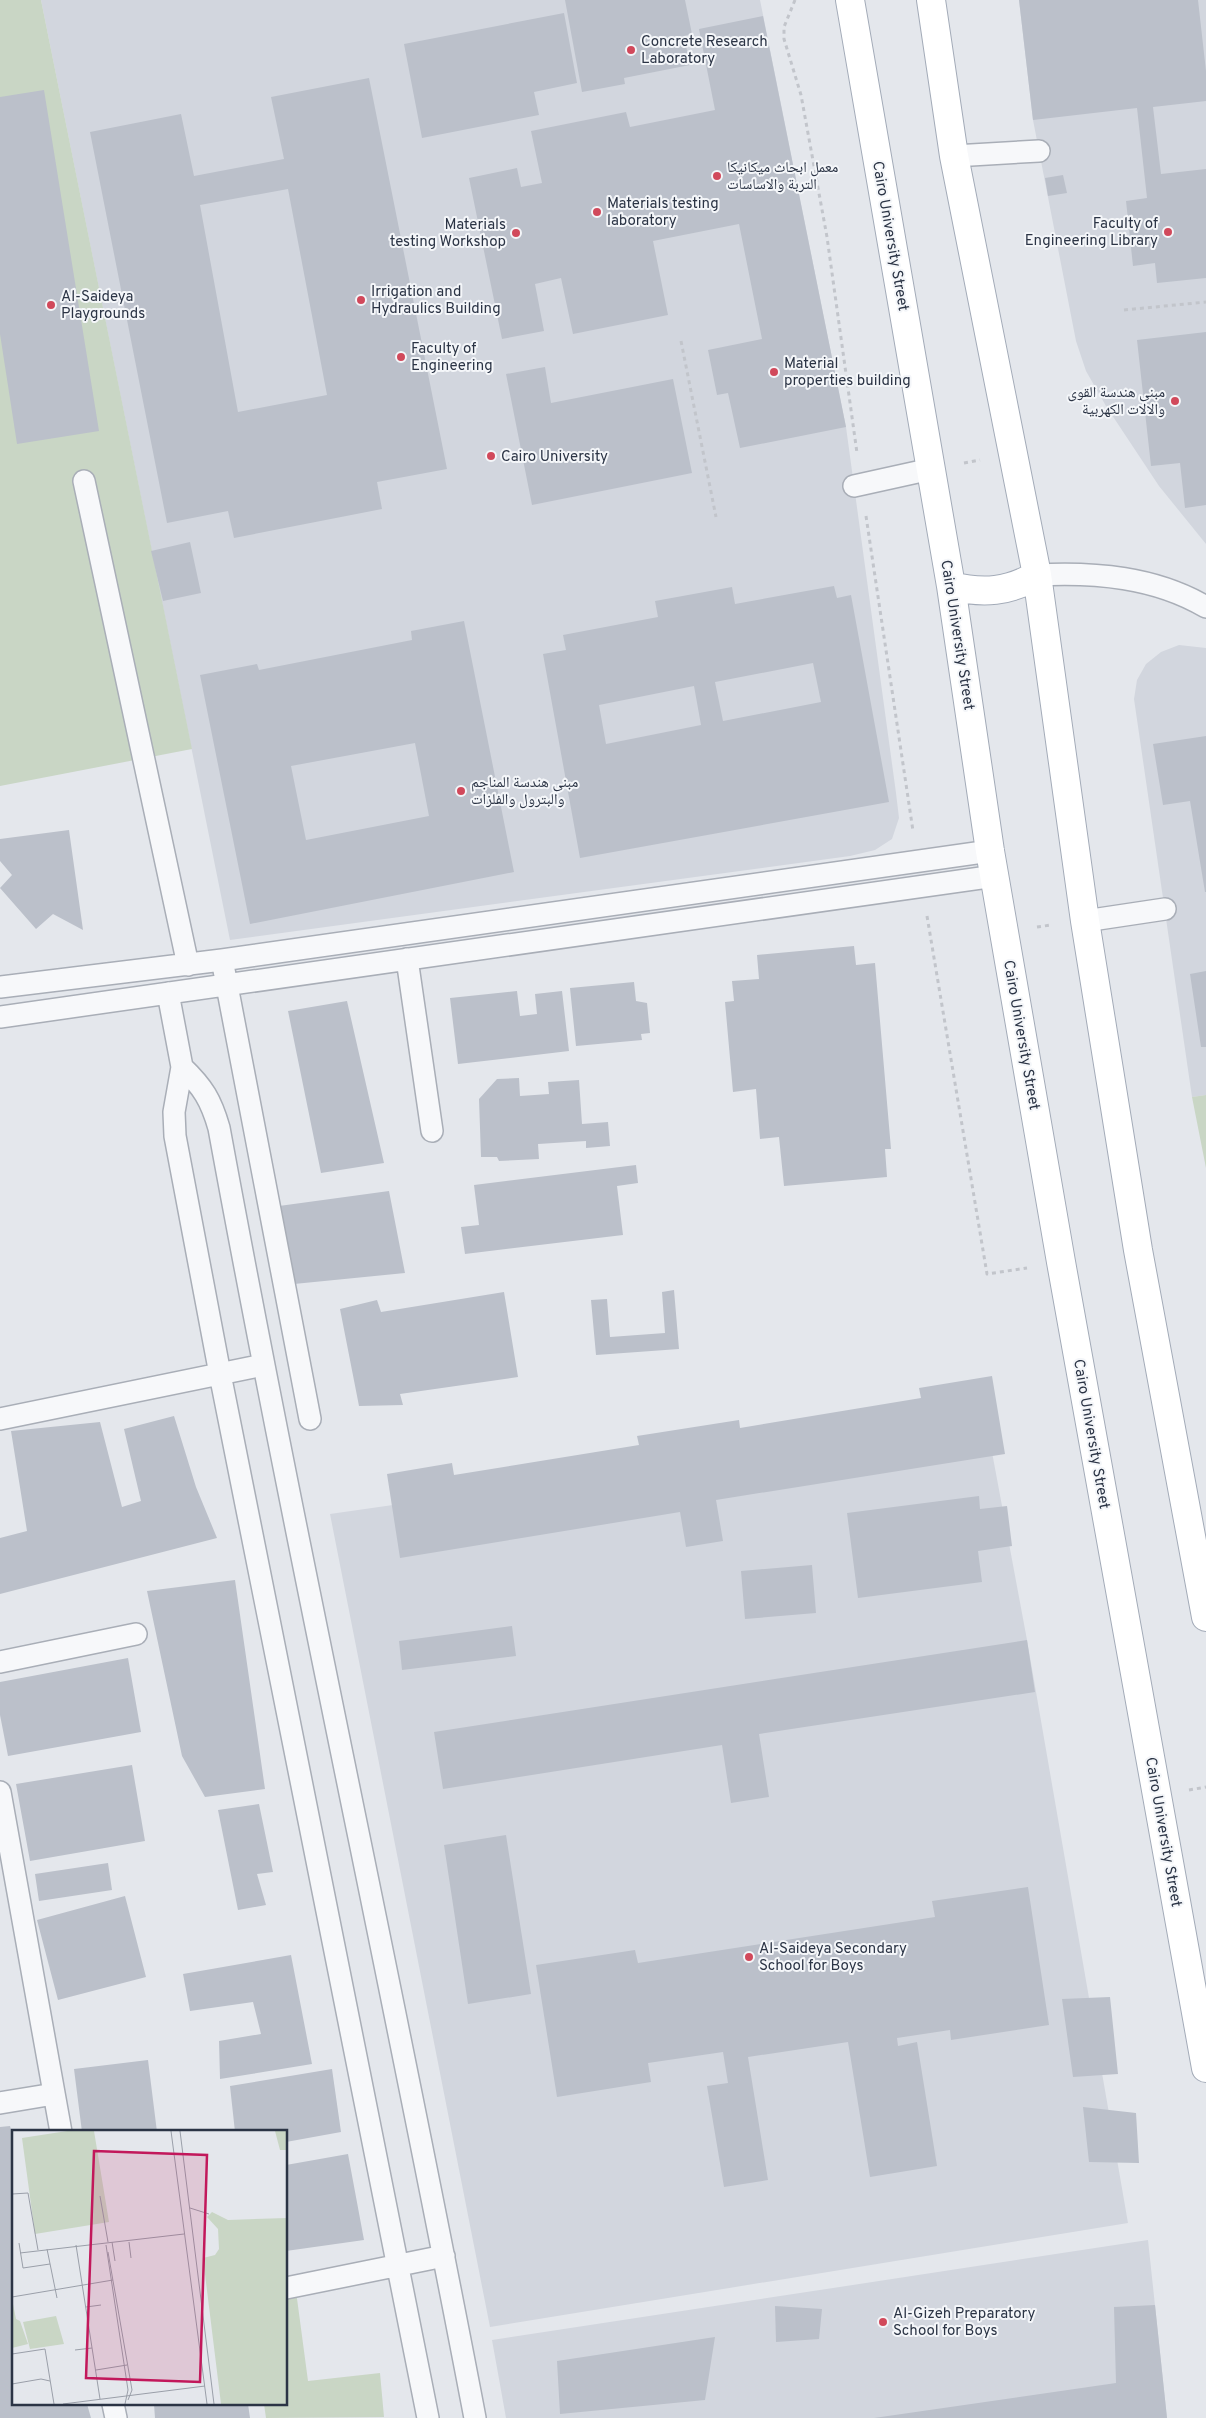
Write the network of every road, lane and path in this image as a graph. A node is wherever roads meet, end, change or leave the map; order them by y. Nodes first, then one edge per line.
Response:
1 (795, 0) edge
2 (850, 0) edge
3 (931, 0) edge
4 (1039, 151) dead end
5 (954, 156) junction
6 (1206, 302) edge
7 (1124, 310) dead end
8 (681, 341) dead end
9 (1013, 454) junction
10 (931, 469) junction
11 (84, 481) dead end
12 (857, 485) junction
13 (716, 517) dead end
14 (1037, 575) junction
15 (951, 586) junction
16 (1206, 607) edge
17 (918, 862) junction
18 (992, 864) junction
19 (922, 887) junction
20 (1165, 909) dead end
21 (1085, 920) junction
22 (1004, 932) junction
23 (408, 959) junction
24 (222, 960) junction
25 (188, 965) junction
26 (227, 985) junction
27 (0, 987) edge
28 (168, 993) junction
29 (0, 1017) edge
30 (182, 1067) junction
31 (432, 1130) dead end
32 (1060, 1262) junction
33 (263, 1365) junction
34 (220, 1374) junction
35 (0, 1418) edge
36 (310, 1419) dead end
37 (1206, 1617) edge
38 (136, 1634) dead end
39 (0, 1662) edge
40 (0, 1792) edge
41 (1204, 2039) edge
42 (1206, 2068) edge
43 (54, 2094) junction
44 (0, 2103) edge
45 (62, 2130) edge
46 (444, 2256) junction
47 (397, 2266) junction
48 (288, 2288) edge
49 (428, 2418) edge
50 (475, 2418) edge

1 - 12 path
2 - 10 main road, Cairo University Street
3 - 5 main road
4 - 5 lane
5 - 9 main road
6 - 7 path
8 - 13 path
9 - 10 path
9 - 14 main road
10 - 12 lane
10 - 15 main road, Cairo University Street
11 - 25 lane
12 - 17 path
14 - 15 main road
14 - 16 lane
14 - 21 main road
15 - 18 main road, Cairo University Street
17 - 18 lane
17 - 24 lane
18 - 19 lane
18 - 22 main road, Cairo University Street
19 - 23 lane
19 - 32 path
20 - 21 lane
21 - 22 path
21 - 37 main road
22 - 32 main road, Cairo University Street
23 - 26 lane
23 - 31 lane
24 - 25 lane
24 - 26 lane
25 - 27 lane
26 - 28 lane
26 - 36 lane
28 - 29 lane
28 - 30 lane
30 - 33 lane
30 - 34 lane
32 - 41 main road, Cairo University Street
33 - 34 lane
33 - 46 lane
34 - 35 lane
34 - 47 lane
38 - 39 lane
40 - 43 lane
41 - 42 main road, Cairo University Street
43 - 44 lane
43 - 45 lane
46 - 47 lane
46 - 50 lane
47 - 48 lane
47 - 49 lane

